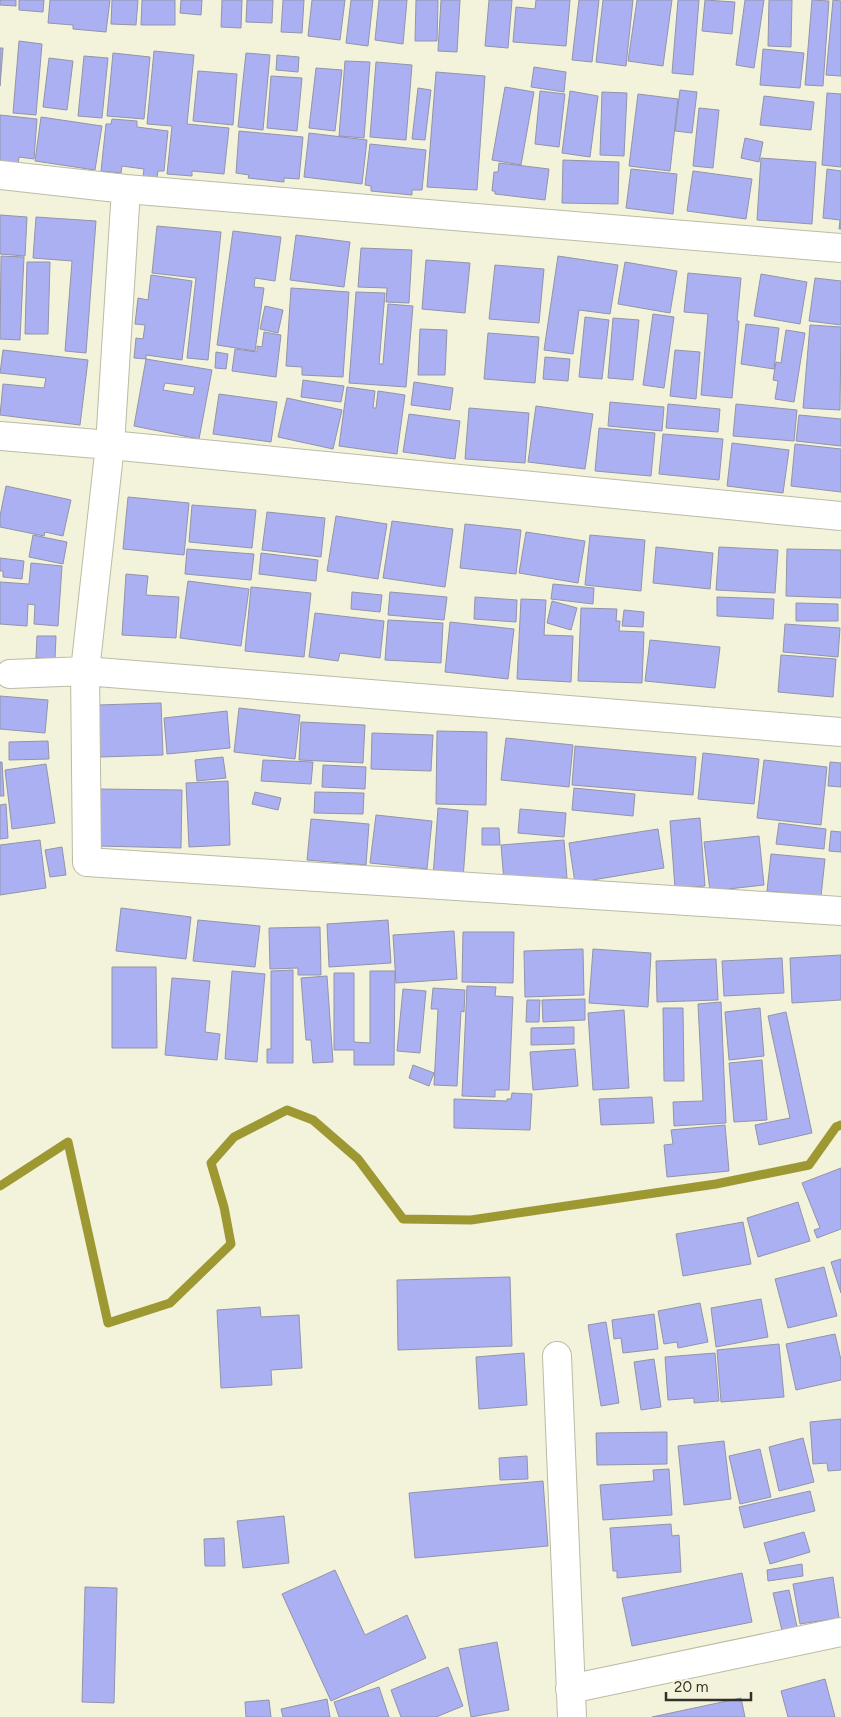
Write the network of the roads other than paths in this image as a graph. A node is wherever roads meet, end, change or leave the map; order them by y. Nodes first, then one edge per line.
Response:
1 (0, 175) edge
2 (126, 189) junction
3 (841, 248) edge
4 (0, 436) edge
5 (110, 445) junction
6 (841, 516) edge
7 (85, 671) junction
8 (10, 674) dead end
9 (841, 732) edge
10 (841, 911) edge
11 (557, 1356) dead end
12 (841, 1632) edge
13 (570, 1689) junction
14 (572, 1717) edge

1 - 2 street
2 - 3 street
2 - 5 street
4 - 5 street
5 - 6 street
5 - 7 street
7 - 8 street
7 - 9 street
7 - 10 street
11 - 13 street
12 - 13 street
13 - 14 street

